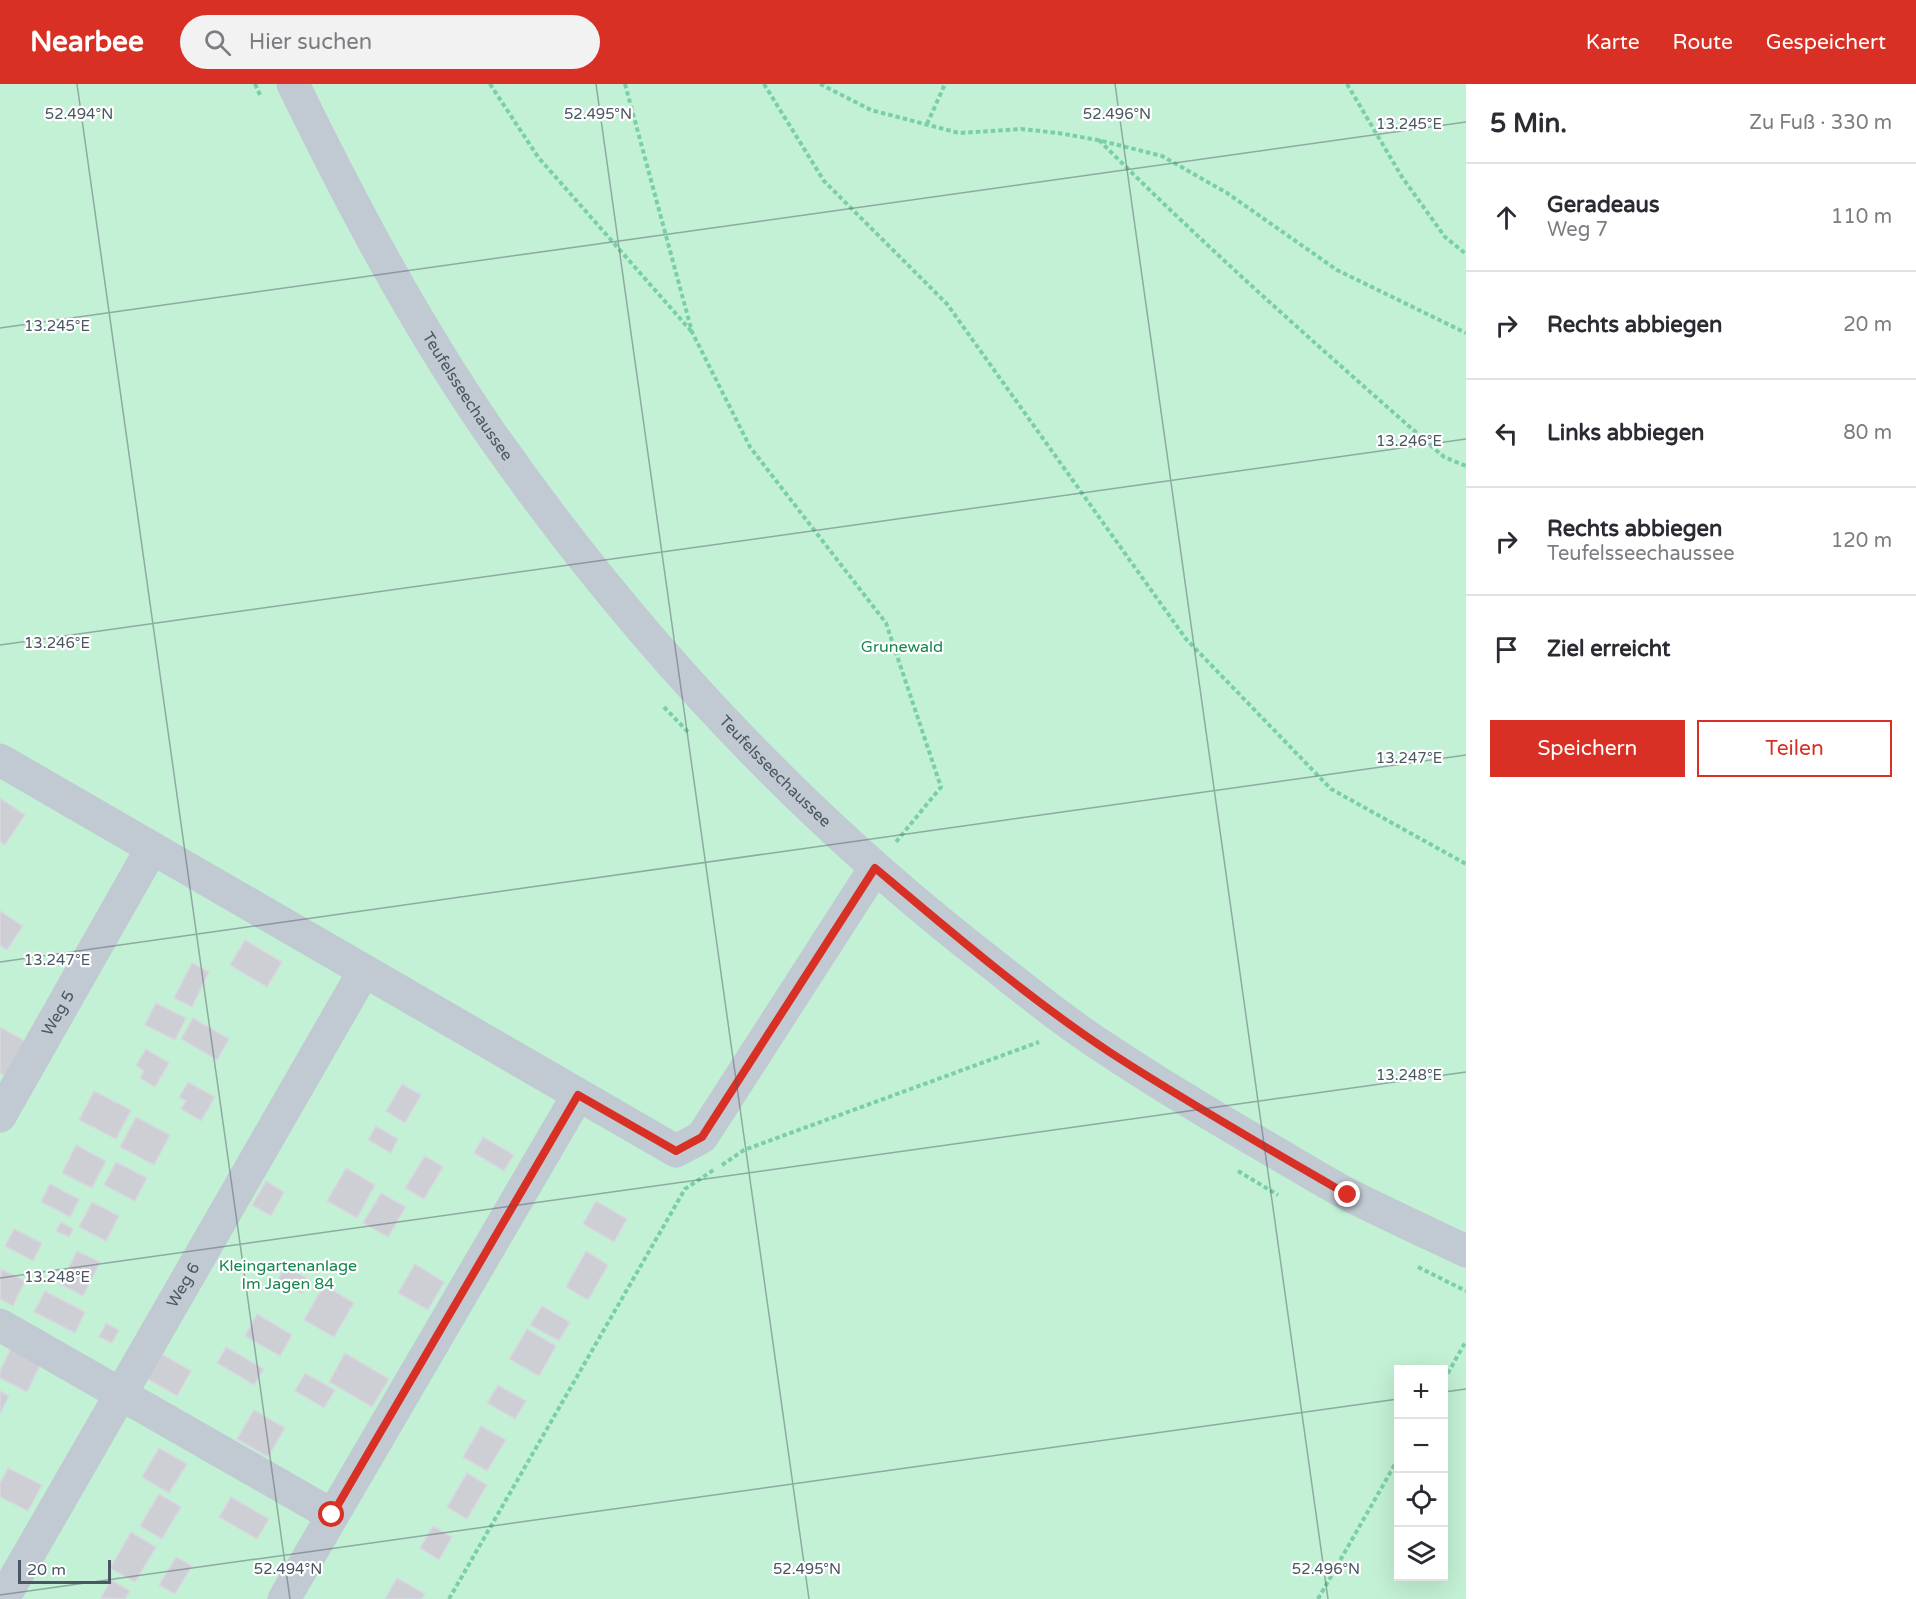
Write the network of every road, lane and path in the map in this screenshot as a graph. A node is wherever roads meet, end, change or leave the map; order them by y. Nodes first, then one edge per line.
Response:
1 (293, 84) edge
2 (490, 84) edge
3 (625, 84) edge
4 (764, 84) edge
5 (820, 84) edge
6 (945, 84) edge
7 (1347, 84) edge
8 (927, 125) junction
9 (1098, 140) junction
10 (1466, 254) edge
11 (692, 332) junction
12 (1466, 333) edge
13 (1466, 466) edge
14 (0, 760) edge
15 (152, 848) junction
16 (1466, 864) edge
17 (875, 868) junction
18 (364, 971) junction
19 (1039, 1042) dead end
20 (578, 1095) junction
21 (0, 1116) edge
22 (1466, 1251) edge
23 (0, 1325) edge
24 (1466, 1341) edge
25 (1448, 1372) edge
26 (121, 1395) junction
27 (1394, 1466) edge
28 (332, 1515) junction
29 (3, 1599) edge
30 (284, 1599) edge
31 (449, 1599) edge
32 (1318, 1599) edge

1 - 17 street, Teufelsseechaussee
2 - 11 path
3 - 11 path
4 - 16 path
5 - 8 path
6 - 8 path
7 - 10 path
8 - 9 path
9 - 12 path
9 - 13 path
11 - 17 path
14 - 15 street
15 - 18 street
15 - 21 street, Weg 5
17 - 20 street
17 - 22 street, Teufelsseechaussee
18 - 20 street
18 - 26 street, Weg 6
19 - 31 path
20 - 28 street
23 - 26 street
24 - 25 path
26 - 28 street
26 - 29 street, Weg 6
27 - 32 path
28 - 30 street

